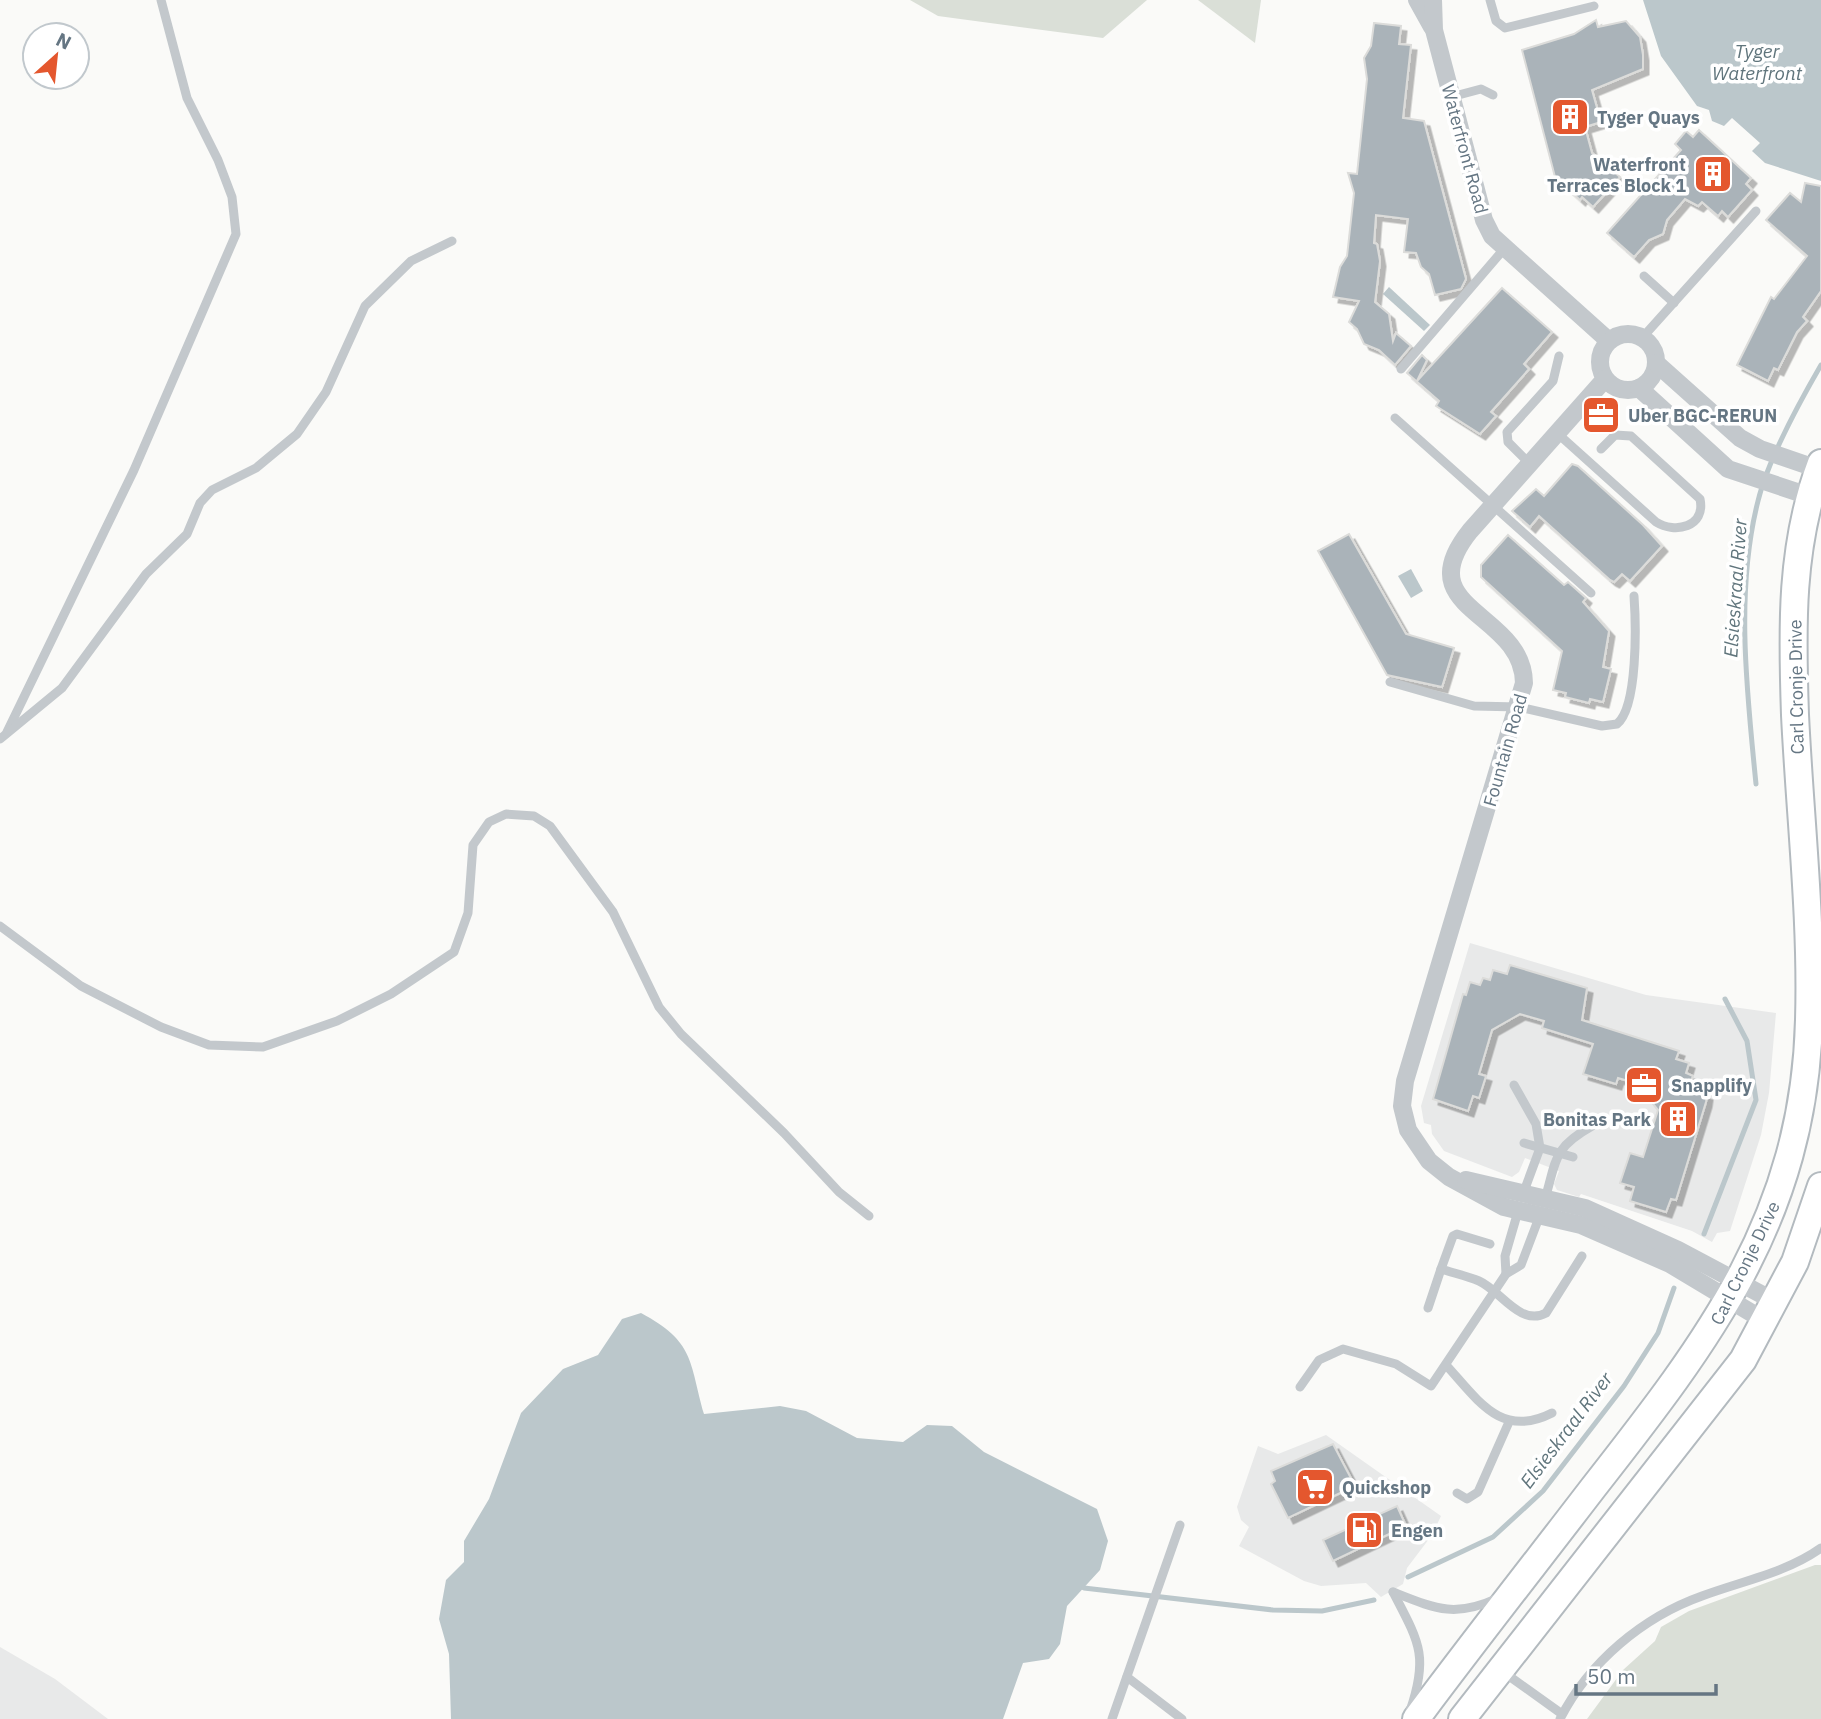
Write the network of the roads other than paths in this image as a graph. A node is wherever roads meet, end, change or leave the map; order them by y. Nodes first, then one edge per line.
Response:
1 (161, 0) edge
2 (1417, 0) edge
3 (1433, 0) edge
4 (1490, 0) edge
5 (1594, 6) dead end
6 (1434, 30) junction
7 (1493, 95) dead end
8 (1451, 97) junction
9 (1756, 211) dead end
10 (452, 241) dead end
11 (1504, 249) junction
12 (1644, 276) dead end
13 (1674, 303) junction
14 (1642, 338) junction
15 (1609, 341) junction
16 (1559, 356) dead end
17 (1656, 363) junction
18 (1401, 369) dead end
19 (1605, 379) junction
20 (1639, 388) junction
21 (1395, 418) dead end
22 (1557, 433) junction
23 (1601, 449) dead end
24 (1530, 464) junction
25 (1820, 467) edge
26 (1816, 498) edge
27 (1493, 505) junction
28 (1591, 593) dead end
29 (1634, 597) dead end
30 (1390, 682) dead end
31 (1519, 707) junction
32 (3, 735) edge
33 (0, 926) edge
34 (1514, 1085) dead end
35 (1592, 1126) dead end
36 (1524, 1143) dead end
37 (1540, 1148) junction
38 (1557, 1152) junction
39 (1573, 1157) dead end
40 (1821, 1186) edge
41 (1521, 1201) junction
42 (1543, 1206) junction
43 (869, 1216) dead end
44 (1490, 1244) dead end
45 (1582, 1256) dead end
46 (1441, 1269) junction
47 (1506, 1274) junction
48 (1734, 1290) junction
49 (1494, 1294) junction
50 (1428, 1308) dead end
51 (1770, 1311) junction
52 (1446, 1366) junction
53 (1300, 1387) dead end
54 (1552, 1413) dead end
55 (1509, 1422) junction
56 (1457, 1493) dead end
57 (1180, 1525) dead end
58 (1821, 1548) edge
59 (1515, 1590) junction
60 (1500, 1670) junction
61 (1127, 1677) junction
62 (1561, 1717) edge
63 (1112, 1719) edge
64 (1182, 1719) edge
65 (1407, 1719) edge
66 (1416, 1719) edge
67 (1462, 1719) edge

1 - 32 lane
2 - 6 street, Waterfront Road
3 - 6 street, Waterfront Road
4 - 5 lane
6 - 8 street, Waterfront Road
7 - 8 lane
8 - 11 street, Waterfront Road
9 - 13 lane
10 - 32 lane
11 - 15 street, Waterfront Road
11 - 18 lane
12 - 13 lane
13 - 14 lane
14 - 15 street
14 - 17 street
15 - 19 street
16 - 24 lane
17 - 20 street
17 - 25 street
19 - 20 street
19 - 22 street, Fountain Road
20 - 26 street
21 - 27 lane
22 - 23 lane
22 - 24 street, Fountain Road
24 - 27 street, Fountain Road
25 - 26 main road, Carl Cronje Drive
26 - 48 main road, Carl Cronje Drive
27 - 28 lane
27 - 31 street, Fountain Road
29 - 31 lane
30 - 31 lane
31 - 41 street, Fountain Road
33 - 43 lane
34 - 37 lane
35 - 38 lane
36 - 37 lane
37 - 38 lane
37 - 41 lane
38 - 39 lane
38 - 42 lane
40 - 51 main road
41 - 42 street, Fountain Road
41 - 47 lane
42 - 47 lane
42 - 48 street, Fountain Road
44 - 46 lane
45 - 49 lane
46 - 49 lane
46 - 50 lane
47 - 49 lane
48 - 51 street, Fountain Road
48 - 59 main road, Carl Cronje Drive
49 - 52 lane
51 - 60 main road
52 - 53 lane
52 - 55 lane
54 - 55 lane
55 - 56 lane
57 - 61 lane
58 - 62 lane
59 - 65 lane
59 - 66 main road, Carl Cronje Drive
60 - 62 lane
60 - 67 main road
61 - 63 lane
61 - 64 lane

